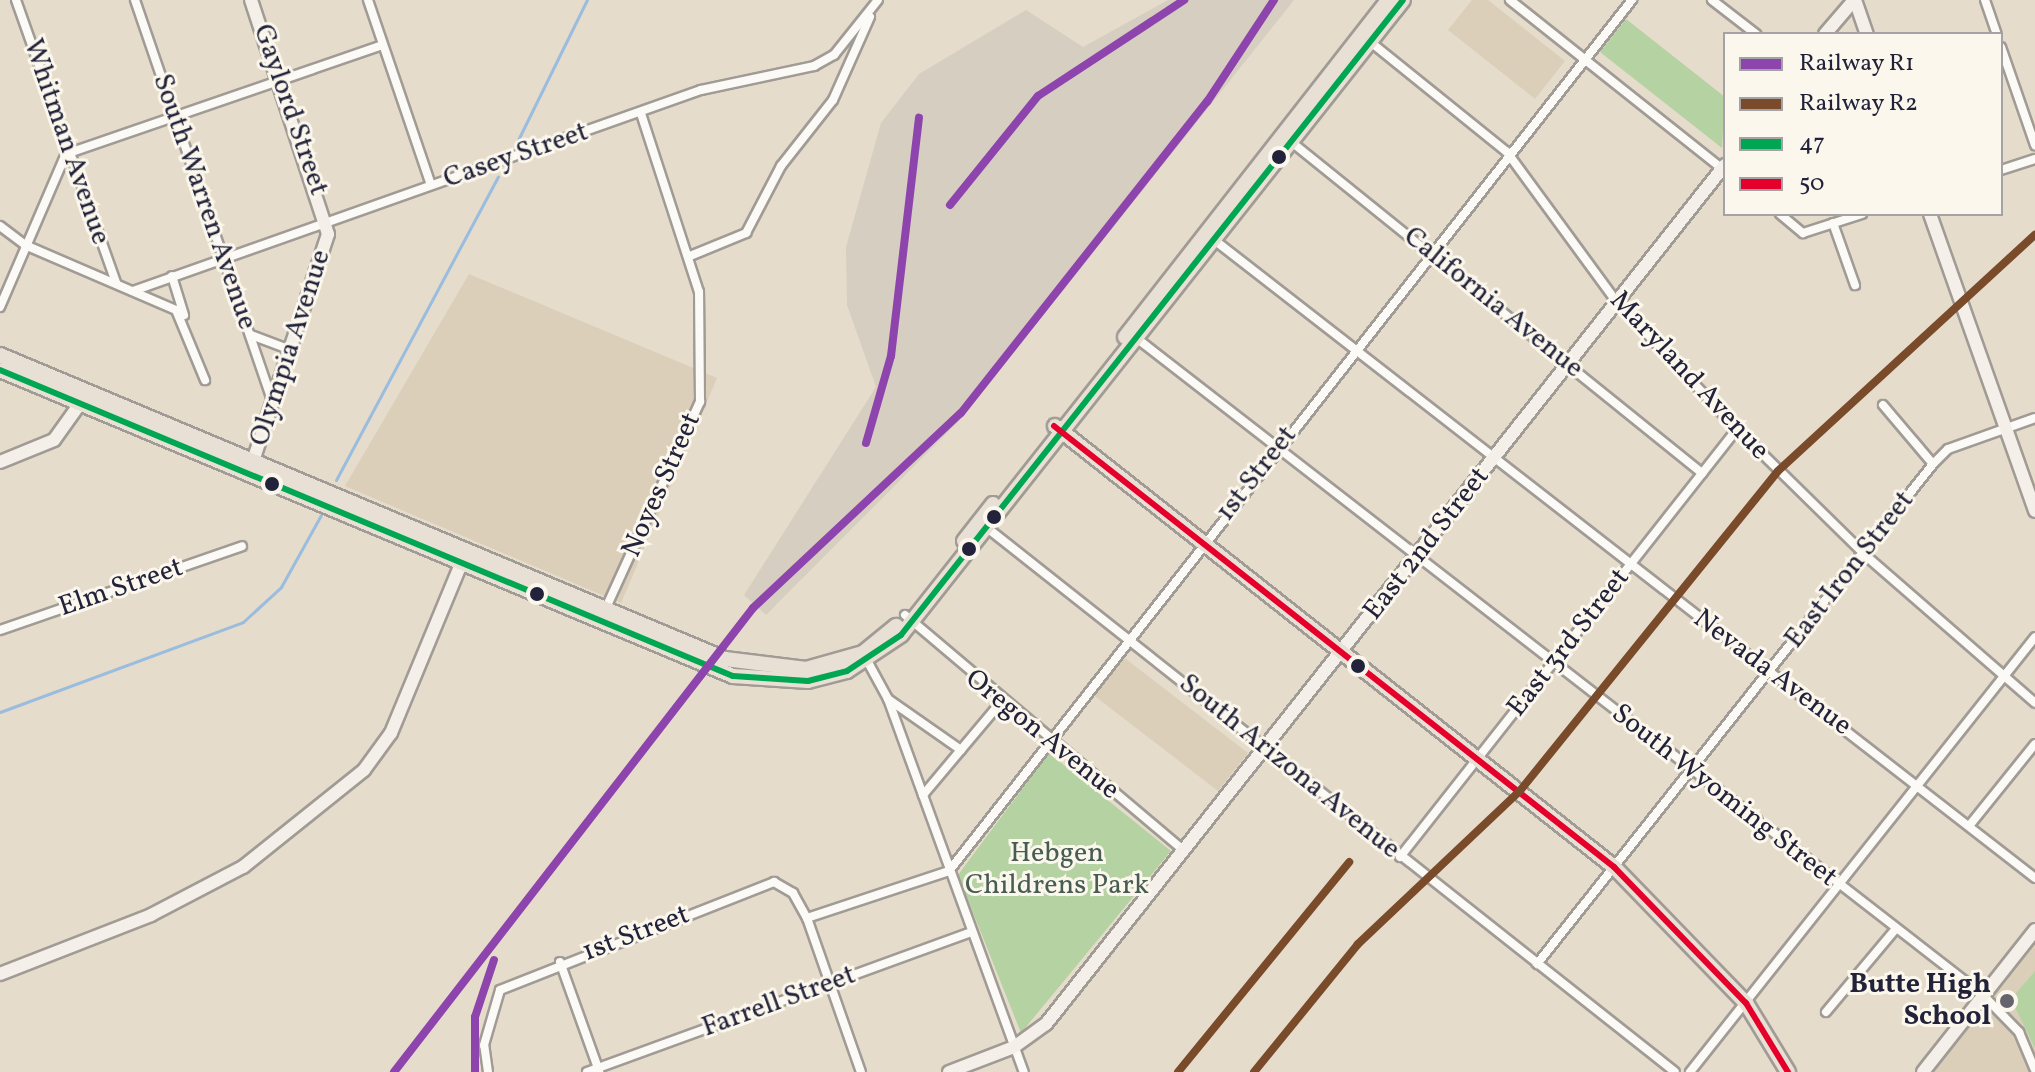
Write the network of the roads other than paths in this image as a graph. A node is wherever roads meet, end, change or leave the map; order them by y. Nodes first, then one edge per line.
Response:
1 (16, 0) edge
2 (135, 0) edge
3 (251, 0) edge
4 (368, 0) edge
5 (878, 0) edge
6 (1388, 0) edge
7 (1403, 0) edge
8 (1510, 0) edge
9 (1632, 0) edge
10 (1712, 0) edge
11 (1855, 0) edge
12 (1985, 0) edge
13 (871, 14) junction
14 (1753, 32) edge
15 (1827, 32) edge
16 (1866, 32) edge
17 (1996, 32) edge
18 (1365, 38) junction
19 (382, 45) junction
20 (2003, 53) edge
21 (1585, 60) junction
22 (280, 80) junction
23 (641, 113) junction
24 (174, 116) junction
25 (1286, 138) junction
26 (2035, 145) edge
27 (70, 152) junction
28 (1507, 152) junction
29 (2035, 159) edge
30 (1723, 167) edge
31 (1723, 169) edge
32 (2003, 169) edge
33 (431, 185) junction
34 (1782, 216) edge
35 (1856, 216) edge
36 (1931, 216) edge
37 (327, 221) junction
38 (1833, 223) junction
39 (0, 226) edge
40 (1210, 237) junction
41 (25, 245) junction
42 (1430, 254) junction
43 (690, 256) junction
44 (225, 257) junction
45 (172, 276) junction
46 (116, 283) junction
47 (1855, 285) dead end
48 (133, 291) junction
49 (1616, 301) junction
50 (0, 307) edge
51 (185, 319) junction
52 (251, 335) junction
53 (1132, 335) junction
54 (291, 350) junction
55 (1354, 350) junction
56 (0, 355) edge
57 (1568, 364) junction
58 (0, 370) edge
59 (205, 380) dead end
60 (84, 398) junction
61 (273, 404) junction
62 (1883, 405) dead end
63 (2035, 418) edge
64 (1058, 429) junction
65 (1737, 429) junction
66 (2003, 429) junction
67 (1278, 446) junction
68 (1493, 458) junction
69 (254, 459) junction
70 (0, 462) edge
71 (1933, 464) junction
72 (1702, 473) junction
73 (248, 474) junction
74 (2035, 511) edge
75 (982, 525) junction
76 (1203, 543) junction
77 (242, 546) dead end
78 (467, 548) junction
79 (1419, 553) junction
80 (1865, 555) junction
81 (462, 563) junction
82 (1629, 566) junction
83 (606, 607) junction
84 (909, 618) junction
85 (599, 621) junction
86 (0, 630) edge
87 (1128, 637) junction
88 (2035, 637) edge
89 (650, 644) junction
90 (708, 652) junction
91 (1343, 652) junction
92 (866, 657) junction
93 (1553, 662) junction
94 (1772, 671) junction
95 (2005, 676) junction
96 (888, 699) junction
97 (1001, 702) junction
98 (2035, 703) edge
99 (1048, 740) junction
100 (2035, 744) edge
101 (1266, 746) junction
102 (961, 750) junction
103 (1478, 759) junction
104 (1693, 772) junction
105 (1920, 785) junction
106 (923, 795) junction
107 (1969, 826) junction
108 (1182, 849) junction
109 (1400, 857) junction
110 (1614, 867) junction
111 (949, 871) junction
112 (2035, 878) edge
113 (1839, 885) junction
114 (807, 918) junction
115 (2035, 930) edge
116 (1894, 931) junction
117 (971, 932) junction
118 (560, 962) junction
119 (1537, 964) junction
120 (0, 974) edge
121 (829, 984) junction
122 (1983, 995) junction
123 (1746, 1003) junction
124 (1826, 1012) dead end
125 (1014, 1047) junction
126 (599, 1070) edge
127 (2035, 1070) edge
128 (488, 1072) edge
129 (587, 1072) edge
130 (861, 1072) edge
131 (949, 1072) edge
132 (1024, 1072) edge
133 (1675, 1072) edge
134 (1690, 1072) edge
135 (1788, 1072) edge
136 (1923, 1072) edge

1 - 27 street, Whitman Avenue
2 - 24 street, South Warren Avenue
3 - 22 street, Gaylord Street
4 - 19 street
5 - 13 street, Casey Street
6 - 18 main road
7 - 18 main road
8 - 21 street
9 - 21 street, 1st Street
10 - 14 street
11 - 15 street
11 - 16 street
12 - 17 street
13 - 23 street, Casey Street
13 - 43 street
18 - 25 main road
18 - 28 street, Maryland Avenue
19 - 22 street
19 - 33 street
20 - 26 street
21 - 28 street, 1st Street
21 - 30 street
22 - 24 street
22 - 37 street, Gaylord Street
23 - 33 street, Casey Street
23 - 43 street, Noyes Street
24 - 27 street
24 - 44 street, South Warren Avenue
25 - 40 main road
25 - 42 street, California Avenue
27 - 41 street
27 - 46 street, Whitman Avenue
28 - 42 street, 1st Street
28 - 49 street, Maryland Avenue
29 - 32 street
31 - 49 street, East 2nd Street
33 - 37 street, Casey Street
34 - 38 street
35 - 38 street
36 - 66 street
37 - 44 street, Casey Street
37 - 54 street, Olympia Avenue
38 - 47 street
39 - 41 street
40 - 53 main road
40 - 55 street, Nevada Avenue
41 - 46 street
41 - 50 street
42 - 55 street, 1st Street
42 - 57 street, California Avenue
43 - 83 street, Noyes Street
44 - 45 street, Casey Street
44 - 52 street, South Warren Avenue
45 - 48 street, Casey Street
45 - 51 street
46 - 48 street
48 - 51 street
49 - 57 street, East 2nd Street
49 - 65 street, Maryland Avenue
51 - 59 street
52 - 54 street
52 - 61 street, South Warren Avenue
53 - 64 main road
53 - 67 street, South Wyoming Street
54 - 61 street, Olympia Avenue
55 - 67 street, 1st Street
55 - 68 street, Nevada Avenue
56 - 60 main road
57 - 68 street, East 2nd Street
57 - 72 street, California Avenue
58 - 60 main road
60 - 69 main road
60 - 70 street
60 - 73 main road
61 - 69 street, Olympia Avenue
62 - 71 street
63 - 66 street, East Iron Street
64 - 75 main road
64 - 76 main road
65 - 72 street, East 3rd Street
65 - 80 street, Maryland Avenue
66 - 71 street, East Iron Street
66 - 74 street
67 - 76 street, 1st Street
67 - 79 street, South Wyoming Street
68 - 79 street, East 2nd Street
68 - 82 street, Nevada Avenue
69 - 73 street, Olympia Avenue
69 - 78 main road
71 - 80 street, East Iron Street
72 - 82 street, East 3rd Street
73 - 81 main road
75 - 84 main road
75 - 87 street, South Arizona Avenue
76 - 87 street, 1st Street
76 - 91 main road
77 - 86 street, Elm Street
78 - 81 street
78 - 83 main road
79 - 91 street, East 2nd Street
79 - 93 street, South Wyoming Street
80 - 94 street, East Iron Street
80 - 95 street, Maryland Avenue
81 - 85 main road
81 - 120 street
82 - 93 street, East 3rd Street
82 - 94 street, Nevada Avenue
83 - 85 street, Noyes Street
83 - 90 main road
84 - 92 main road
84 - 97 street, Oregon Avenue
85 - 89 main road
87 - 99 street, 1st Street
87 - 101 street, South Arizona Avenue
88 - 95 street
89 - 90 main road
89 - 92 main road
90 - 92 main road
91 - 101 street, East 2nd Street
91 - 103 main road
92 - 96 street
93 - 103 street, East 3rd Street
93 - 104 street, South Wyoming Street
94 - 104 street, East Iron Street
94 - 105 street, Nevada Avenue
95 - 98 street, Maryland Avenue
95 - 105 street
96 - 102 street
96 - 106 street
97 - 99 street, Oregon Avenue
97 - 102 street
99 - 108 street, Oregon Avenue
99 - 111 street, 1st Street
100 - 107 street
101 - 108 street, East 2nd Street
101 - 109 street, South Arizona Avenue
102 - 106 street
103 - 109 street, East 3rd Street
103 - 110 main road
104 - 110 street, East Iron Street
104 - 113 street, South Wyoming Street
105 - 107 street, Nevada Avenue
105 - 113 street
106 - 111 street
107 - 112 street, Nevada Avenue
108 - 125 street, East 2nd Street
109 - 119 street, South Arizona Avenue
110 - 119 street, East Iron Street
110 - 123 main road
111 - 114 street
111 - 117 street
113 - 116 street, South Wyoming Street
113 - 123 street
114 - 118 street, 1st Street
114 - 121 street
115 - 122 street
116 - 122 street, South Wyoming Street
116 - 124 street
117 - 121 street, Farrell Street
117 - 125 street
118 - 126 street
118 - 128 street, 1st Street
119 - 133 street, South Arizona Avenue
121 - 126 street, Farrell Street
121 - 130 street
122 - 127 street, South Wyoming Street
122 - 136 street
123 - 134 street
123 - 135 main road
125 - 131 street, East 2nd Street
125 - 132 street
126 - 129 street, Farrell Street

